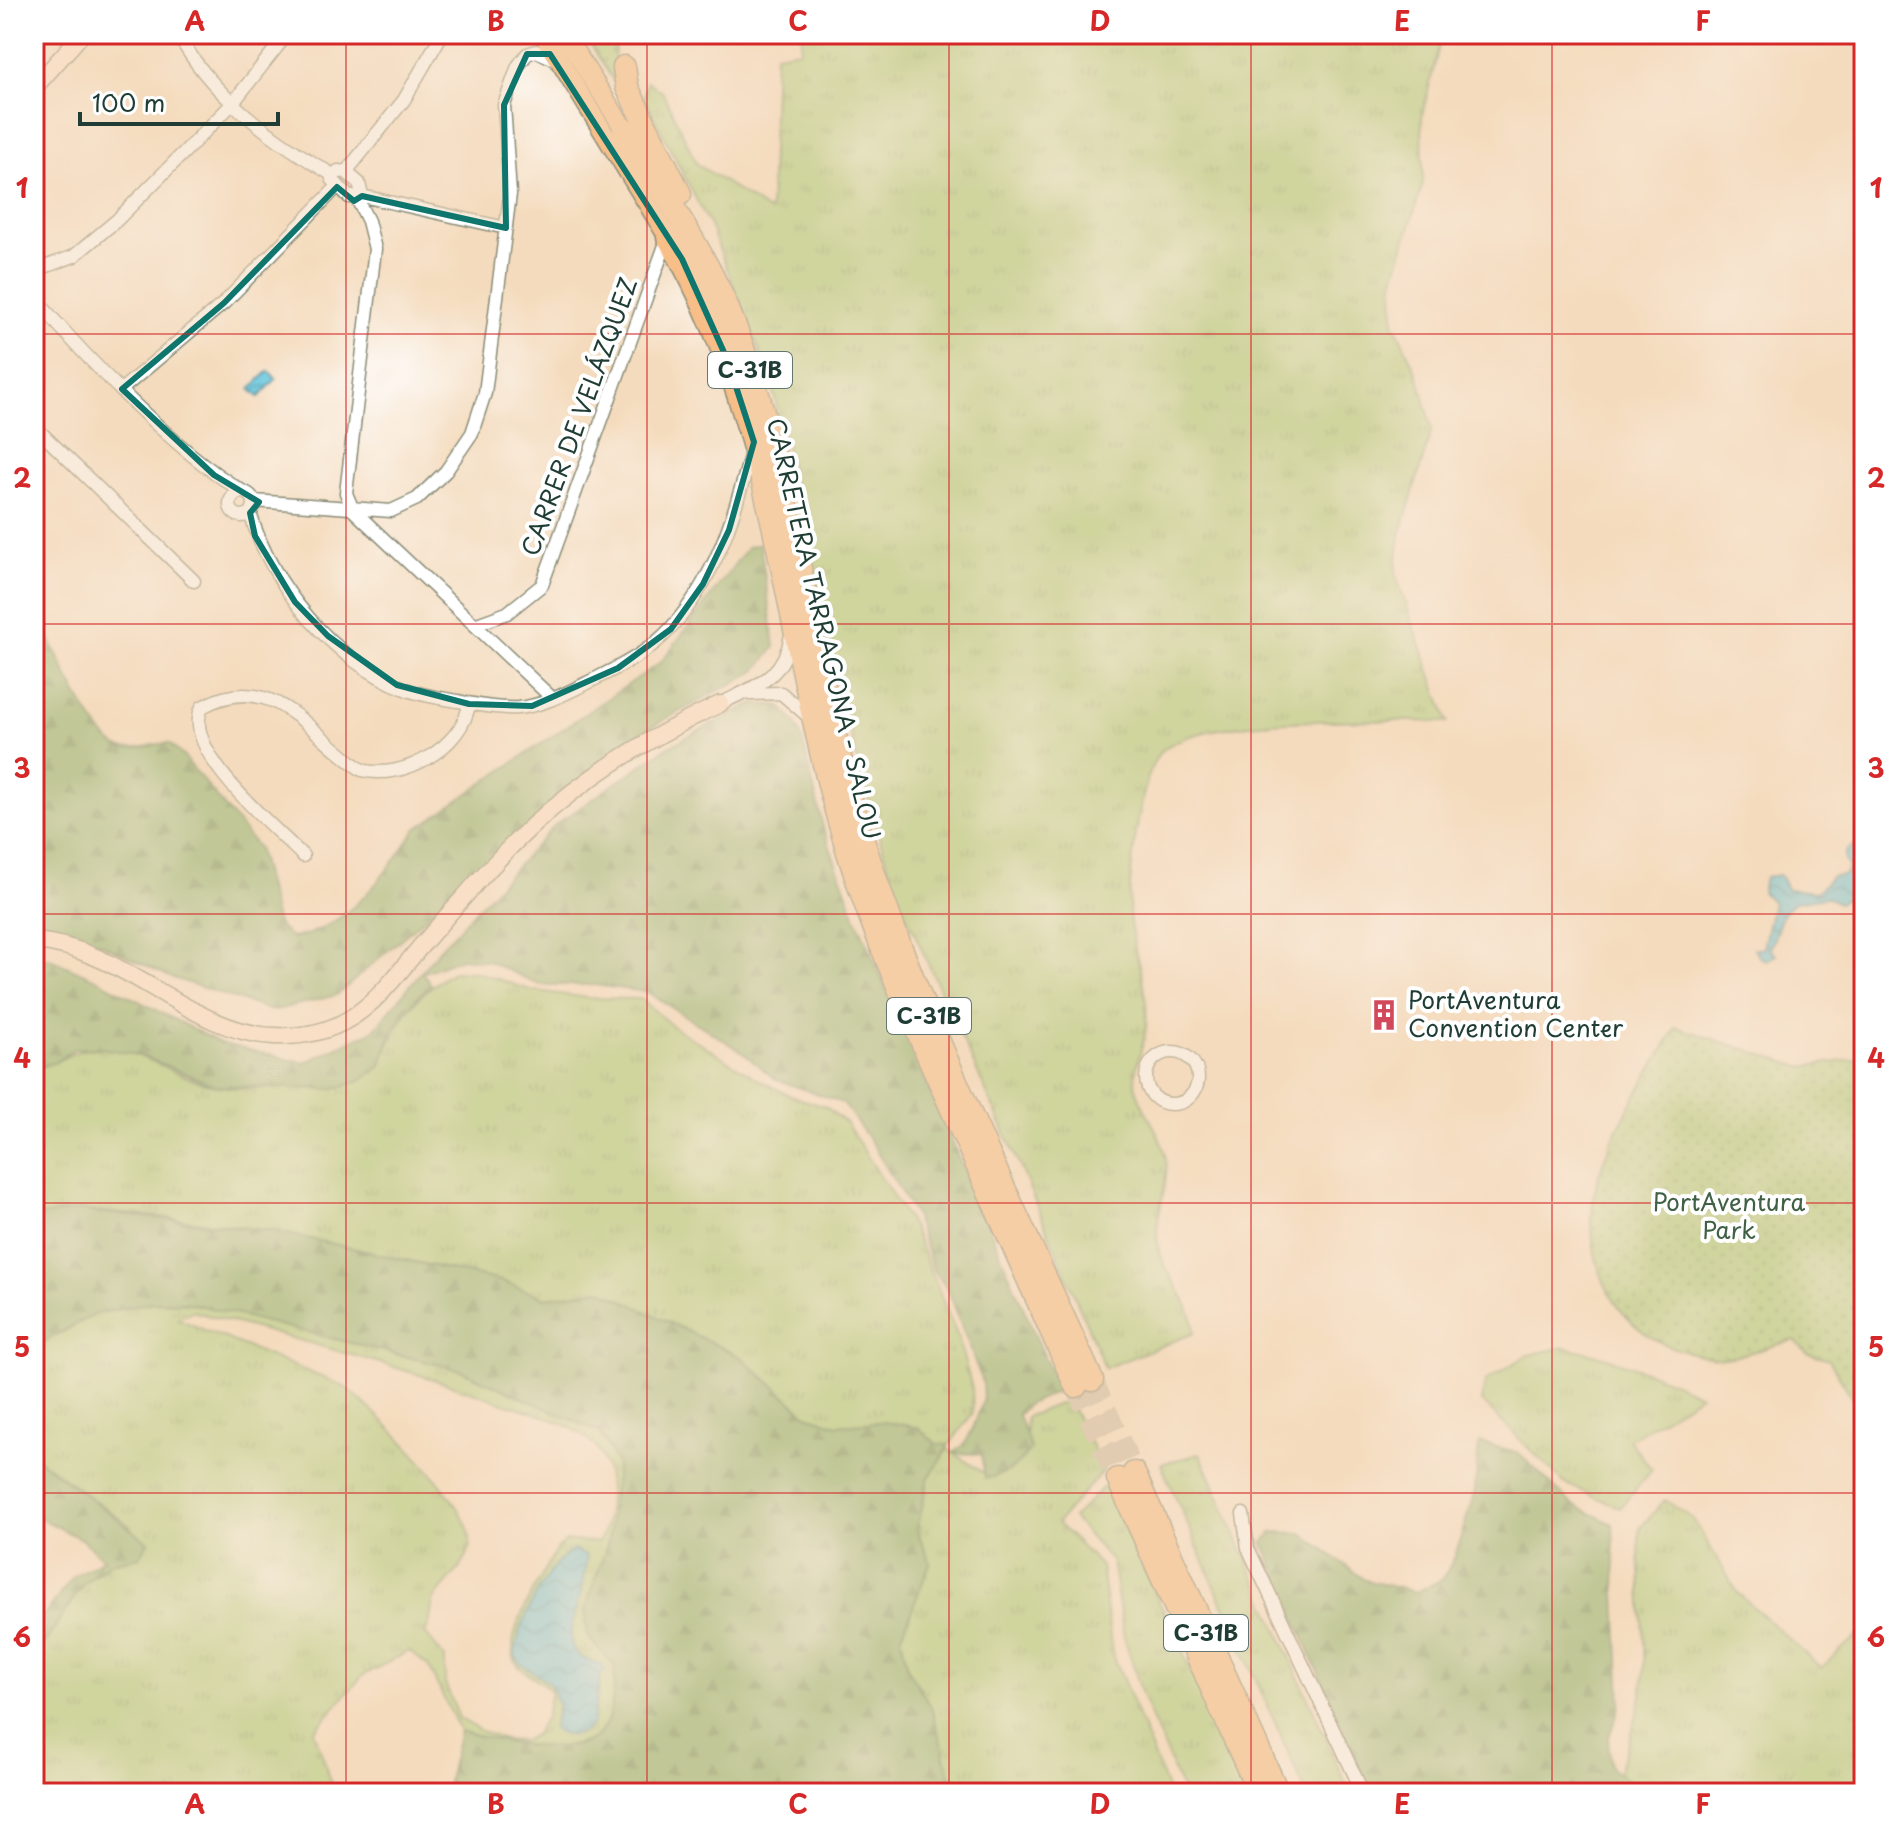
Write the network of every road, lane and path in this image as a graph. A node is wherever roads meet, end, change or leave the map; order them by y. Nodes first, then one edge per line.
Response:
1 (82, 34) edge
2 (178, 34) edge
3 (287, 34) edge
4 (442, 34) edge
5 (543, 34) edge
6 (564, 34) edge
7 (562, 65) junction
8 (624, 67) dead end
9 (34, 88) edge
10 (232, 104) junction
11 (624, 129) joint
12 (338, 178) junction
13 (359, 198) junction
14 (506, 228) junction
15 (668, 237) junction
16 (34, 271) edge
17 (34, 297) edge
18 (735, 328) junction
19 (122, 389) junction
20 (34, 426) edge
21 (754, 442) junction
22 (214, 475) junction
23 (242, 491) junction
24 (230, 500) junction
25 (768, 509) junction
26 (248, 510) junction
27 (353, 510) junction
28 (735, 515) junction
29 (194, 581) dead end
30 (477, 624) junction
31 (792, 624) junction
32 (553, 699) junction
33 (469, 704) junction
34 (720, 704) junction
35 (814, 725) junction
36 (303, 856) dead end
37 (34, 941) edge
38 (1185, 1056) joint
39 (1243, 1514) dead end
40 (1259, 1793) edge
41 (1278, 1793) edge
42 (1363, 1793) edge

1 - 9 street
2 - 10 street
3 - 10 street
4 - 12 street
5 - 7 main road, CARRETERA TARRAGONA - SALOU / C-31B
6 - 11 main road, CARRETERA TARRAGONA - SALOU / C-31B
7 - 14 street
7 - 15 main road, CARRETERA TARRAGONA - SALOU / C-31B
8 - 18 highway
10 - 12 street
10 - 16 street
11 - 18 highway, CARRETERA TARRAGONA - SALOU / C-31B
12 - 13 street
12 - 13 street
12 - 19 street
13 - 14 street
13 - 27 street
14 - 27 street
15 - 21 highway, CARRETERA TARRAGONA - SALOU / C-31B
15 - 30 street, CARRER DE VELÁZQUEZ
17 - 19 street
18 - 35 highway, CARRETERA TARRAGONA - SALOU / C-31B
19 - 22 street
20 - 29 street
21 - 25 highway, CARRETERA TARRAGONA - SALOU / C-31B
21 - 28 street
22 - 23 street
22 - 24 street
23 - 24 street
23 - 26 street
24 - 26 street
25 - 28 street
25 - 31 highway, CARRETERA TARRAGONA - SALOU / C-31B
26 - 27 street
26 - 33 street
27 - 30 street
28 - 32 street
30 - 32 street
31 - 34 street
31 - 35 highway, CARRETERA TARRAGONA - SALOU / C-31B
32 - 33 street
33 - 36 street
34 - 35 street
34 - 37 street
38 - 38 street
39 - 42 street
40 - 41 highway, C-31B

